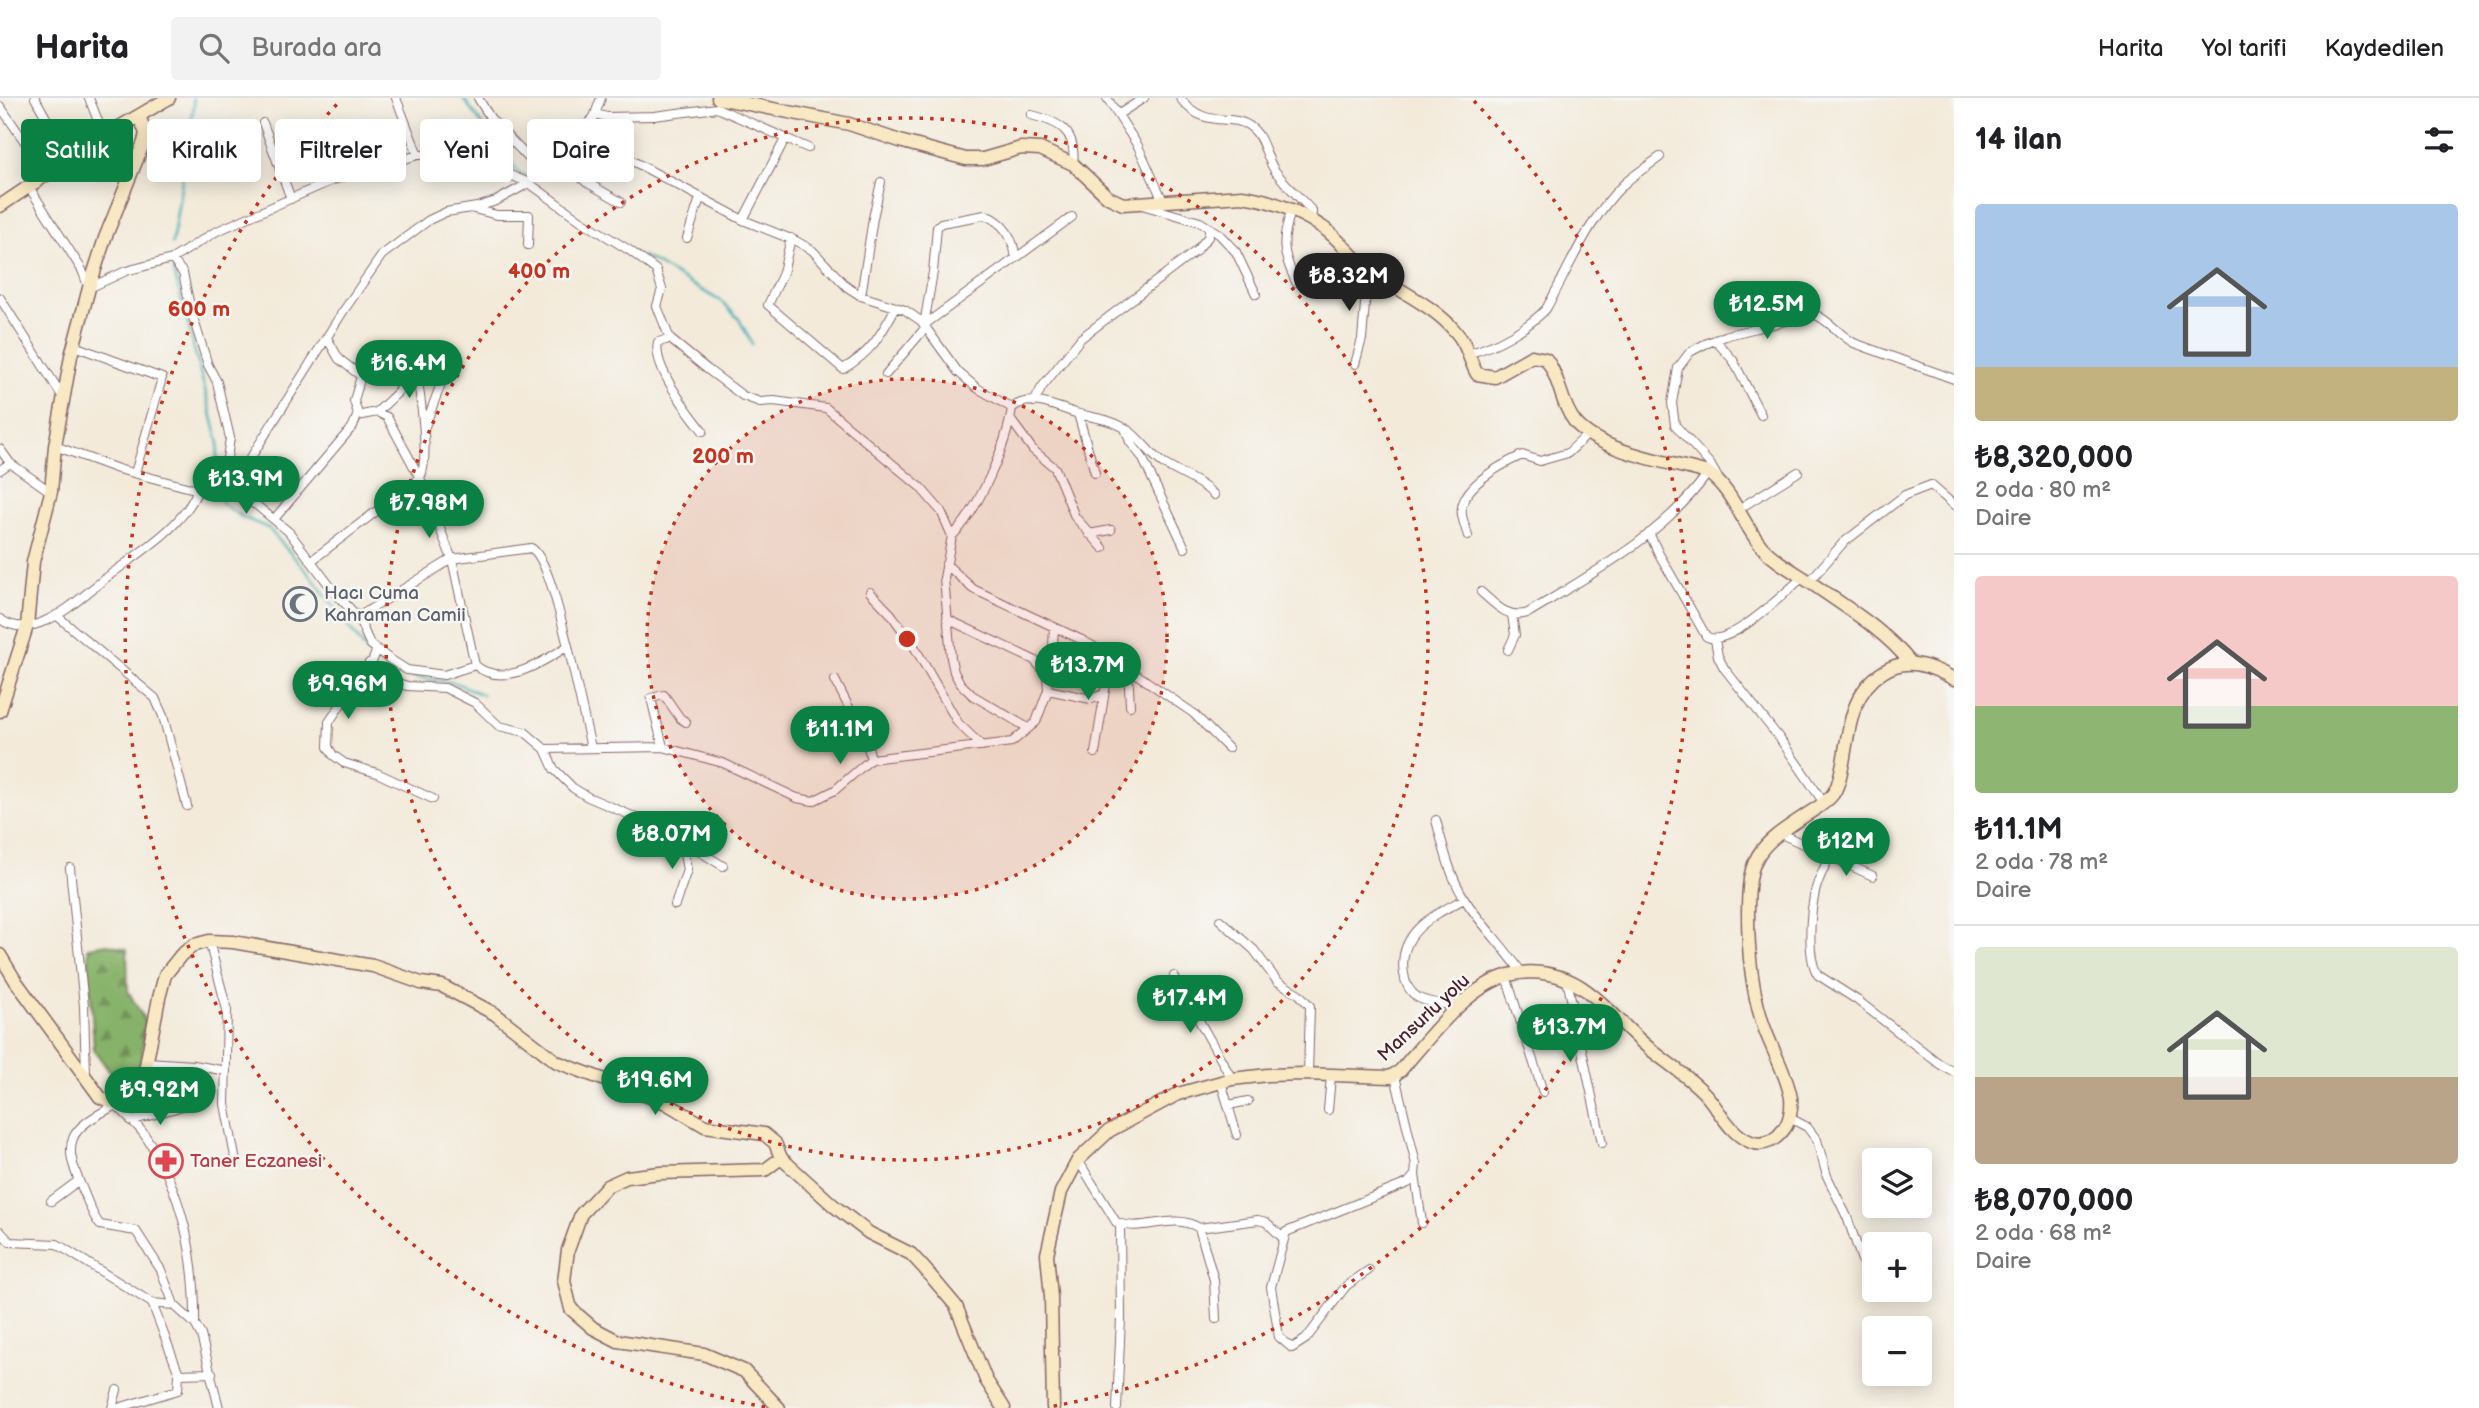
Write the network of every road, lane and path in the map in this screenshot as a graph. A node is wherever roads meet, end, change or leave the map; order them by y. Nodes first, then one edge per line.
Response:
1 (35, 98) edge
2 (89, 98) edge
3 (169, 98) edge
4 (396, 98) edge
5 (478, 98) edge
6 (601, 98) edge
7 (1107, 98) edge
8 (1144, 98) edge
9 (1180, 98) edge
10 (718, 102) edge
11 (0, 106) edge
12 (595, 114) junction
13 (1119, 114) junction
14 (1031, 115) dead end
15 (139, 116) junction
16 (47, 119) edge
17 (97, 119) edge
18 (133, 119) edge
19 (591, 119) edge
20 (263, 123) dead end
21 (21, 136) edge
22 (785, 139) junction
23 (808, 148) dead end
24 (418, 155) junction
25 (527, 156) edge
26 (1660, 157) dead end
27 (634, 162) edge
28 (1073, 164) junction
29 (36, 182) edge
30 (586, 182) edge
31 (881, 182) dead end
32 (529, 183) junction
33 (29, 187) junction
34 (699, 198) junction
35 (290, 199) junction
36 (1163, 201) junction
37 (621, 202) dead end
38 (1139, 204) junction
39 (0, 206) edge
40 (471, 208) junction
41 (1291, 211) junction
42 (1072, 217) dead end
43 (743, 220) junction
44 (1311, 221) junction
45 (1210, 228) junction
46 (687, 238) dead end
47 (791, 238) junction
48 (528, 245) dead end
49 (1016, 258) junction
50 (172, 259) junction
51 (1368, 270) junction
52 (1296, 282) dead end
53 (89, 288) junction
54 (1256, 294) dead end
55 (861, 296) junction
56 (0, 298) edge
57 (896, 307) junction
58 (3, 310) edge
59 (925, 326) junction
60 (327, 338) junction
61 (670, 339) junction
62 (1715, 340) junction
63 (74, 346) junction
64 (1470, 354) junction
65 (451, 357) dead end
66 (1355, 364) dead end
67 (886, 374) dead end
68 (1954, 379) edge
69 (64, 399) junction
70 (1034, 402) junction
71 (1012, 408) junction
72 (377, 412) junction
73 (1077, 414) junction
74 (1761, 415) dead end
75 (356, 416) junction
76 (1011, 420) junction
77 (1125, 428) junction
78 (703, 430) dead end
79 (423, 431) junction
80 (1588, 434) junction
81 (55, 446) junction
82 (0, 449) edge
83 (10, 463) junction
84 (0, 470) edge
85 (1798, 472) dead end
86 (135, 473) junction
87 (1095, 473) dead end
88 (1714, 477) junction
89 (420, 478) junction
90 (198, 489) junction
91 (51, 492) junction
92 (222, 492) junction
93 (1214, 495) dead end
94 (1954, 505) edge
95 (1737, 510) junction
96 (275, 518) junction
97 (1111, 530) dead end
98 (1649, 533) junction
99 (1089, 534) junction
100 (951, 536) junction
101 (1468, 536) dead end
102 (1103, 548) dead end
103 (1185, 548) dead end
104 (452, 559) junction
105 (311, 561) junction
106 (946, 564) junction
107 (1805, 580) junction
108 (870, 592) dead end
109 (1482, 592) dead end
110 (56, 615) junction
111 (1512, 615) junction
112 (358, 617) junction
113 (0, 619) edge
114 (947, 620) junction
115 (27, 626) junction
116 (1055, 627) junction
117 (1715, 640) junction
118 (568, 646) junction
119 (377, 649) junction
120 (1508, 650) dead end
121 (1107, 654) junction
122 (372, 658) junction
123 (1910, 662) junction
124 (475, 665) junction
125 (1128, 668) junction
126 (1046, 672) junction
127 (1954, 679) edge
128 (835, 680) dead end
129 (1048, 690) junction
130 (1104, 694) junction
131 (1130, 706) dead end
132 (0, 711) edge
133 (686, 722) dead end
134 (1028, 728) junction
135 (982, 746) junction
136 (663, 747) junction
137 (545, 748) junction
138 (591, 748) junction
139 (1228, 748) dead end
140 (1095, 753) dead end
141 (872, 759) junction
142 (433, 799) dead end
143 (1824, 803) junction
144 (187, 806) dead end
145 (1436, 820) dead end
146 (1779, 833) junction
147 (681, 838) junction
148 (1830, 855) junction
149 (723, 866) dead end
150 (70, 868) dead end
151 (1873, 876) dead end
152 (1464, 899) junction
153 (675, 905) dead end
154 (1220, 920) dead end
155 (209, 941) junction
156 (0, 955) edge
157 (1521, 972) junction
158 (1174, 976) dead end
159 (1506, 976) junction
160 (1567, 979) junction
161 (15, 980) junction
162 (0, 982) edge
163 (1460, 1006) junction
164 (147, 1062) junction
165 (226, 1071) junction
166 (1954, 1072) edge
167 (1308, 1074) junction
168 (86, 1076) junction
169 (1331, 1076) junction
170 (1395, 1076) junction
171 (1227, 1081) junction
172 (1543, 1092) dead end
173 (1248, 1101) dead end
174 (116, 1105) junction
175 (1229, 1105) junction
176 (183, 1107) dead end
177 (1328, 1110) dead end
178 (1790, 1118) junction
179 (131, 1121) junction
180 (1237, 1135) dead end
181 (1602, 1143) dead end
182 (781, 1158) junction
183 (1077, 1160) junction
184 (236, 1162) dead end
185 (1415, 1175) junction
186 (79, 1181) junction
187 (51, 1201) dead end
188 (1422, 1223) dead end
189 (1120, 1224) junction
190 (1199, 1228) junction
191 (0, 1231) edge
192 (1284, 1239) junction
193 (1862, 1260) edge
194 (1369, 1270) dead end
195 (152, 1303) junction
196 (174, 1305) junction
197 (1216, 1319) dead end
198 (195, 1324) junction
199 (212, 1373) junction
200 (179, 1374) junction
201 (117, 1390) dead end
202 (112, 1408) edge
203 (118, 1408) edge
204 (219, 1408) edge
205 (779, 1408) edge
206 (1004, 1408) edge
207 (1053, 1408) edge
208 (1117, 1408) edge

1 - 16 street
2 - 17 street
3 - 15 street
4 - 24 street
5 - 25 street
6 - 12 street
7 - 13 street
8 - 13 street
9 - 44 street
10 - 12 street
10 - 22 street
10 - 28 street
11 - 21 street
12 - 19 street
13 - 36 street
14 - 28 street
15 - 18 street
15 - 53 street
20 - 35 street
22 - 23 street
22 - 43 street
24 - 32 street
24 - 35 street
26 - 64 street
27 - 34 street
28 - 38 street
29 - 33 street
30 - 37 street
31 - 55 street
32 - 40 street
32 - 61 street
33 - 39 street
33 - 53 street
34 - 43 street
34 - 46 street
35 - 50 street
36 - 38 street
36 - 41 street
38 - 45 street
40 - 48 street
40 - 60 street
41 - 44 street
41 - 52 street
42 - 49 street
43 - 47 street
44 - 51 street
45 - 54 street
45 - 70 street
47 - 55 street
47 - 57 street
49 - 59 street
49 - 59 street
50 - 53 street
50 - 92 street
51 - 64 street
51 - 66 street
53 - 63 street
55 - 57 street
56 - 58 street
57 - 59 street
58 - 69 street
59 - 67 street
59 - 71 street
60 - 75 street
60 - 92 street
61 - 78 street
61 - 100 street
62 - 68 street
62 - 74 street
62 - 88 street
63 - 69 street
63 - 86 street
64 - 80 street
65 - 79 street
69 - 81 street
70 - 71 street
70 - 73 street
71 - 76 street
72 - 75 street
72 - 79 street
72 - 89 street
73 - 77 street
73 - 87 street
75 - 96 street
76 - 99 street
76 - 100 street
77 - 93 street
77 - 103 street
79 - 89 street
80 - 88 street
80 - 101 street
81 - 86 street
81 - 91 street
82 - 83 street
83 - 84 street
83 - 91 street
85 - 95 street
86 - 90 street
88 - 95 street
88 - 98 street
89 - 104 street
89 - 105 street
90 - 92 street
90 - 110 street
91 - 115 street
92 - 96 street
94 - 107 street
95 - 107 street
96 - 105 street
97 - 99 street
98 - 111 street
98 - 117 street
99 - 102 street
100 - 106 street
104 - 112 street
104 - 118 street
104 - 124 street
105 - 112 street
106 - 114 street
106 - 116 street
107 - 117 street
107 - 123 street
108 - 135 street
109 - 111 street
110 - 115 street
110 - 144 street
111 - 120 street
112 - 119 street
113 - 115 street
114 - 126 street
114 - 134 street
115 - 132 street
116 - 121 street
116 - 126 street
117 - 143 street
118 - 124 street
118 - 138 street
119 - 122 street
119 - 124 street
121 - 125 street
121 - 130 street
122 - 137 street
122 - 142 street
123 - 127 street
123 - 143 street
125 - 131 street
125 - 139 street
126 - 129 street
128 - 141 street
129 - 130 street
129 - 134 street
130 - 140 street
133 - 136 street
134 - 135 street
135 - 141 street
136 - 138 street
136 - 141 street
137 - 138 street
137 - 147 street
143 - 146 street
145 - 152 street
146 - 148 street
146 - 178 street
147 - 149 street
147 - 153 street
148 - 151 street
148 - 166 street
150 - 168 street
152 - 157 street
152 - 163 street
154 - 167 street
155 - 164 street
155 - 165 street
155 - 182 street
156 - 161 street
157 - 159 street, Mansurlu yolu
157 - 160 street, Mansurlu yolu
158 - 171 street
159 - 163 street, Mansurlu yolu
159 - 172 street
160 - 178 street, Mansurlu yolu
160 - 181 street
161 - 162 street
161 - 168 street
163 - 170 street, Mansurlu yolu
164 - 165 street
164 - 174 street
165 - 184 street
167 - 169 street, Mansurlu yolu
167 - 171 street, Mansurlu yolu
168 - 174 street
169 - 170 street, Mansurlu yolu
169 - 177 street
170 - 185 street
171 - 175 street
171 - 183 street, Mansurlu yolu
173 - 175 street
174 - 179 street
174 - 186 street
175 - 180 street
176 - 179 street
178 - 193 street
179 - 198 street
182 - 205 street
182 - 206 street
183 - 189 street
183 - 207 street, Mansurlu yolu
185 - 188 street
185 - 192 street
186 - 187 street
186 - 196 street
189 - 190 street
189 - 208 street
190 - 192 street
190 - 197 street
191 - 195 street
192 - 194 street
195 - 196 street
195 - 200 street
196 - 198 street
198 - 199 street
199 - 200 street
199 - 204 street
200 - 203 street
201 - 202 street

